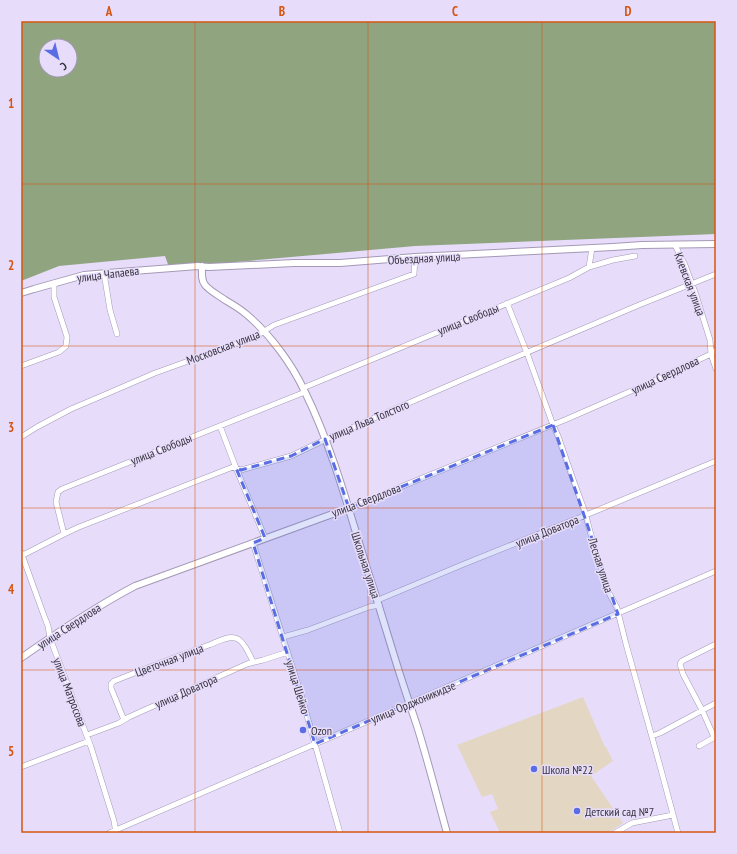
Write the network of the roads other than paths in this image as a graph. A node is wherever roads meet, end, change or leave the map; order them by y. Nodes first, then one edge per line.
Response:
1 (716, 244) edge
2 (675, 245) junction
3 (592, 248) junction
4 (635, 256) dead end
5 (415, 257) junction
6 (202, 266) junction
7 (589, 266) junction
8 (173, 268) joint
9 (104, 273) junction
10 (716, 274) edge
11 (54, 283) junction
12 (692, 284) junction
13 (21, 293) edge
14 (507, 303) junction
15 (264, 332) junction
16 (117, 334) dead end
17 (716, 350) edge
18 (527, 353) junction
19 (711, 354) junction
20 (21, 366) edge
21 (716, 369) edge
22 (304, 390) junction
23 (553, 425) junction
24 (220, 426) junction
25 (21, 437) edge
26 (325, 439) junction
27 (716, 461) edge
28 (236, 468) junction
29 (349, 508) junction
30 (586, 515) junction
31 (64, 534) junction
32 (265, 538) junction
33 (253, 543) junction
34 (21, 555) edge
35 (716, 571) edge
36 (378, 602) junction
37 (618, 614) junction
38 (283, 637) junction
39 (50, 638) junction
40 (716, 644) edge
41 (288, 652) junction
42 (21, 658) edge
43 (253, 662) junction
44 (410, 703) junction
45 (716, 703) edge
46 (702, 710) junction
47 (124, 720) junction
48 (87, 735) junction
49 (652, 736) junction
50 (715, 737) edge
51 (89, 741) junction
52 (315, 744) junction
53 (698, 746) dead end
54 (21, 768) edge
55 (673, 815) junction
56 (115, 832) edge
57 (109, 833) edge
58 (340, 833) edge
59 (447, 833) edge
60 (615, 833) edge
61 (678, 833) edge

1 - 2 street, Объездная улица
2 - 3 street, Объездная улица
2 - 12 street, Киевская улица
3 - 5 street, Объездная улица
3 - 7 street
4 - 7 street, улица Свободы
5 - 6 street, Объездная улица
5 - 15 street, Московская улица
6 - 8 street, Объездная улица
6 - 15 street, Школьная улица
7 - 14 street, улица Свободы
8 - 9 street, улица Чапаева
9 - 11 street, улица Чапаева
9 - 16 street
10 - 12 street, улица Льва Толстого
11 - 13 street, улица Чапаева
11 - 20 street
12 - 18 street, улица Льва Толстого
12 - 19 street, Киевская улица
14 - 18 street, Лесная улица
14 - 22 street, улица Свободы
15 - 22 street, Школьная улица
15 - 25 street, Московская улица
17 - 19 street, улица Свердлова
18 - 23 street, Лесная улица
18 - 26 street, улица Льва Толстого
19 - 21 street, Киевская улица
19 - 23 street, улица Свердлова
22 - 24 street, улица Свободы
22 - 26 street, Школьная улица
23 - 29 street, улица Свердлова
23 - 30 street, Лесная улица
24 - 28 street
24 - 31 street, улица Свободы
26 - 28 street, улица Льва Толстого
26 - 29 street, Школьная улица
27 - 30 street, улица Доватора
28 - 31 street, улица Льва Толстого
28 - 32 street
29 - 32 street, улица Свердлова
29 - 36 street, Школьная улица
30 - 36 street, улица Доватора
30 - 37 street, Лесная улица
31 - 34 street, улица Льва Толстого
32 - 33 street, улица Свердлова
33 - 38 street, улица Шейко
33 - 39 street, улица Свердлова
34 - 39 street, улица Матросова
35 - 37 street, улица Орджоникидзе
36 - 38 street, улица Доватора
36 - 44 street, Школьная улица
37 - 44 street, улица Орджоникидзе
37 - 49 street, Лесная улица
38 - 41 street, улица Шейко
39 - 42 street, улица Свердлова
39 - 48 street, улица Матросова
40 - 46 street
41 - 43 street, улица Доватора
41 - 52 street, улица Шейко
43 - 47 street, улица Доватора
43 - 47 street, Цветочная улица
44 - 52 street, улица Орджоникидзе
44 - 59 street, Школьная улица
45 - 46 street
46 - 49 street
46 - 50 street
47 - 48 street, улица Доватора
48 - 51 street, улица Матросова
49 - 55 street, Лесная улица
50 - 53 street
51 - 54 street
51 - 56 street, улица Матросова
52 - 56 street, улица Орджоникидзе
52 - 58 street, улица Шейко
55 - 60 street
55 - 61 street, Лесная улица
56 - 57 street, улица Орджоникидзе

